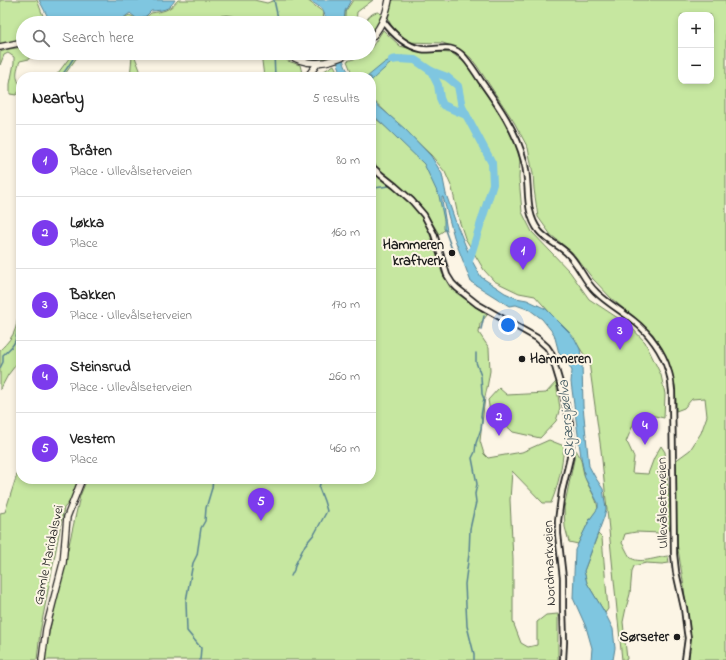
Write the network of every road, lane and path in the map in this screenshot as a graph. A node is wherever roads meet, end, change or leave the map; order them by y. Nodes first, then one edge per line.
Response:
1 (389, 0) edge
2 (383, 21) junction
3 (376, 33) edge
4 (16, 44) edge
5 (0, 47) edge
6 (299, 60) edge
7 (331, 60) edge
8 (318, 63) junction
9 (312, 72) edge
10 (376, 170) edge
11 (80, 484) edge
12 (42, 660) edge
13 (563, 660) edge
14 (685, 660) edge

1 - 2 street
2 - 3 street
2 - 14 street, Ullevålseterveien
4 - 5 street
6 - 8 street
7 - 8 street
8 - 9 street
10 - 13 street, Nordmarkveien
11 - 12 street, Gamle Maridalsvei

